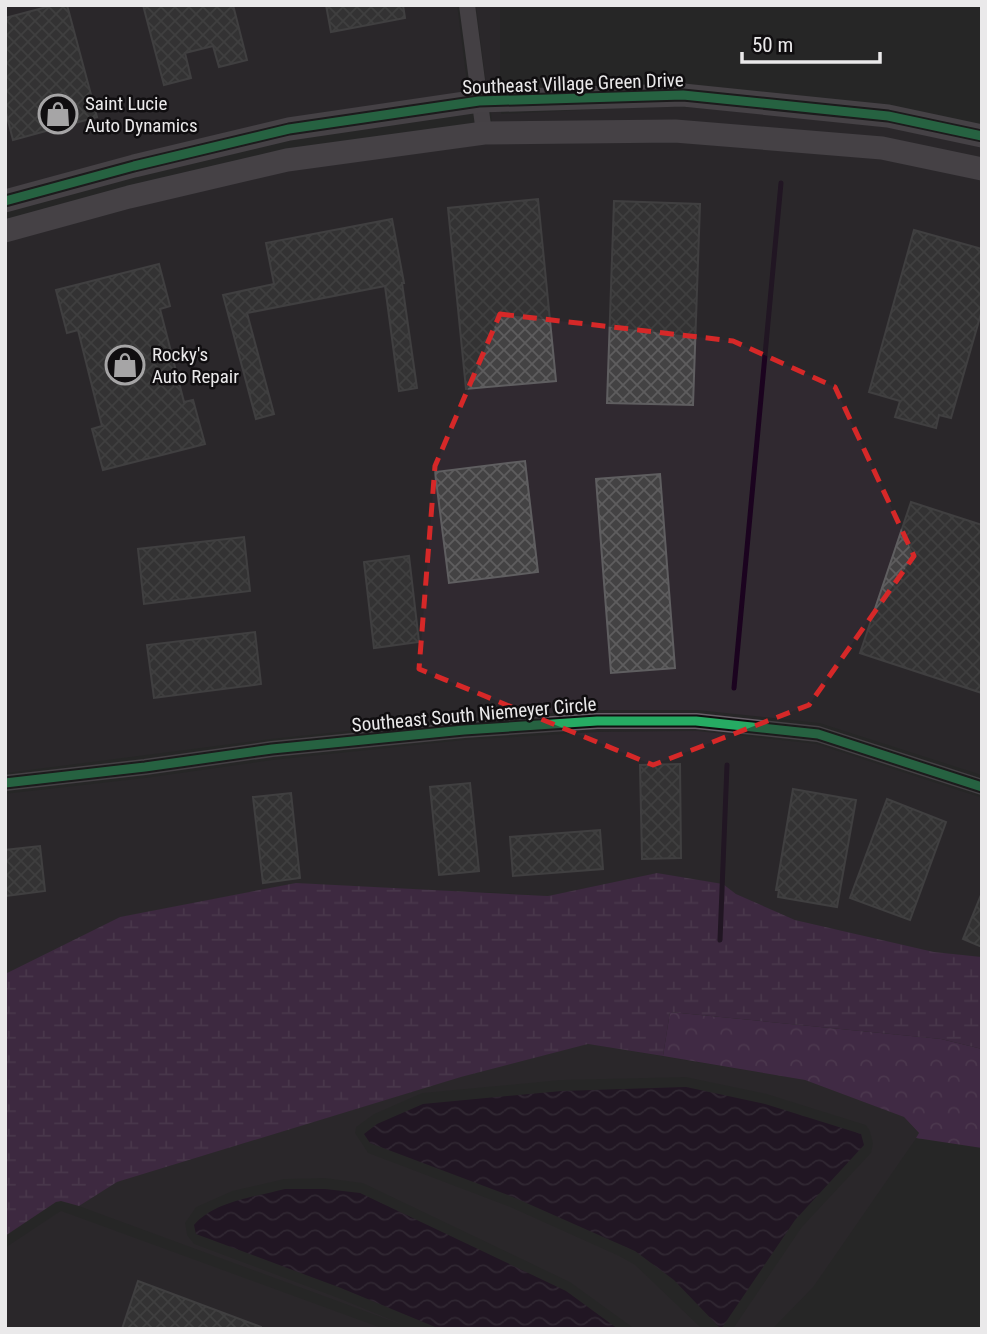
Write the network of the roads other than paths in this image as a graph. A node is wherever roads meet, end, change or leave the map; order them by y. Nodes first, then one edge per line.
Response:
1 (467, 5) edge
2 (479, 101) junction
3 (484, 133) junction
4 (982, 136) edge
5 (982, 169) edge
6 (5, 201) edge
7 (5, 231) edge
8 (5, 783) edge
9 (982, 786) edge

1 - 2 street
2 - 3 street
2 - 4 street, Southeast Village Green Drive
2 - 6 street, Southeast Village Green Drive
3 - 5 street
3 - 7 street
8 - 9 street, Southeast South Niemeyer Circle

